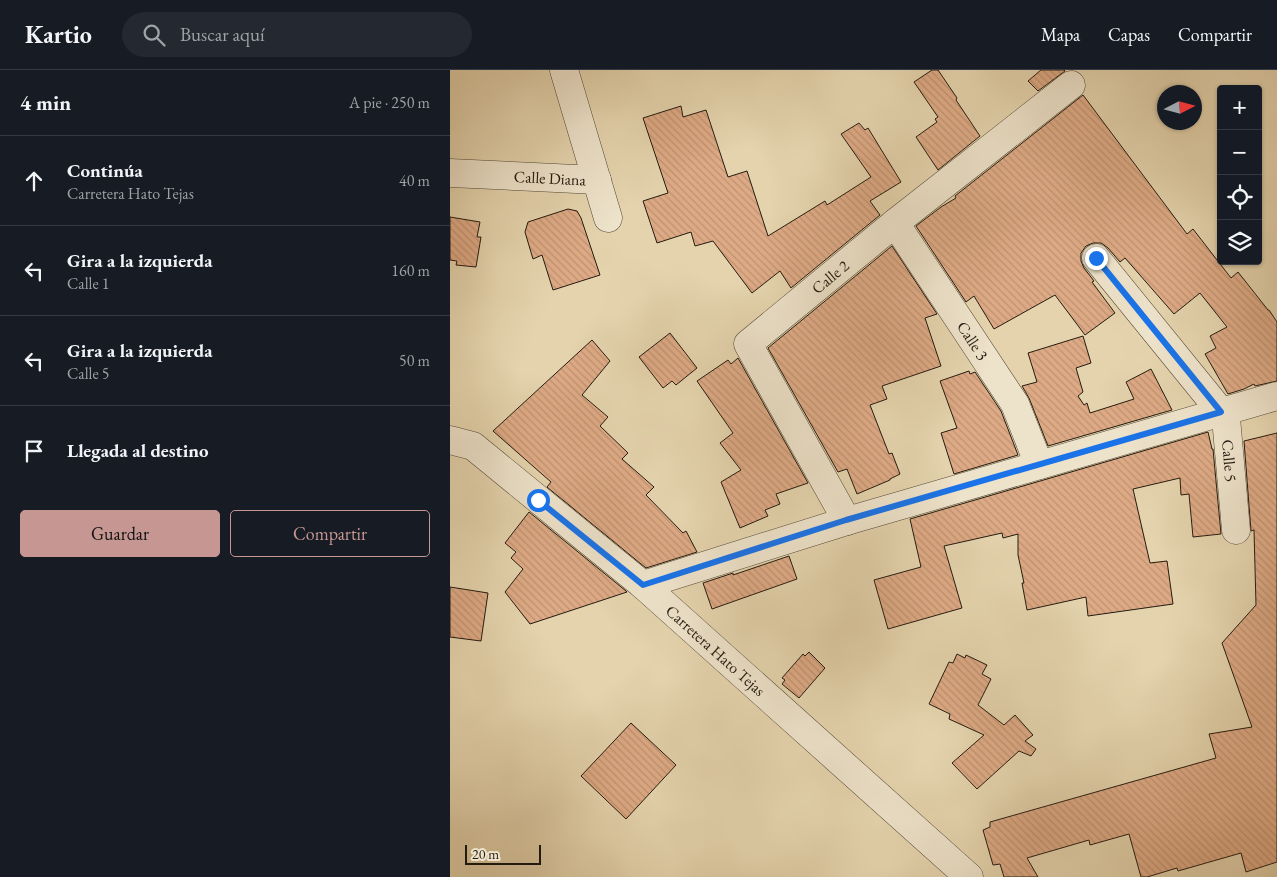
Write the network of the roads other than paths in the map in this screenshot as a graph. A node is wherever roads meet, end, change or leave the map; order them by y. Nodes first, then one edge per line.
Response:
1 (564, 70) edge
2 (1071, 85) dead end
3 (450, 172) edge
4 (597, 180) junction
5 (608, 218) dead end
6 (895, 223) junction
7 (1096, 258) dead end
8 (1277, 396) edge
9 (1221, 412) junction
10 (450, 440) edge
11 (1039, 465) junction
12 (846, 520) junction
13 (1236, 530) dead end
14 (643, 585) junction
15 (969, 877) edge

1 - 4 street, Calle Diana
2 - 6 street, Calle 2
3 - 4 street, Calle Diana
4 - 5 street
6 - 11 street, Calle 3
6 - 12 street, Calle 2
7 - 9 street, Calle 5
8 - 9 street
9 - 11 street
9 - 13 street, Calle 5
10 - 14 street, Carretera Hato Tejas
11 - 12 street
12 - 14 street
14 - 15 street, Carretera Hato Tejas

